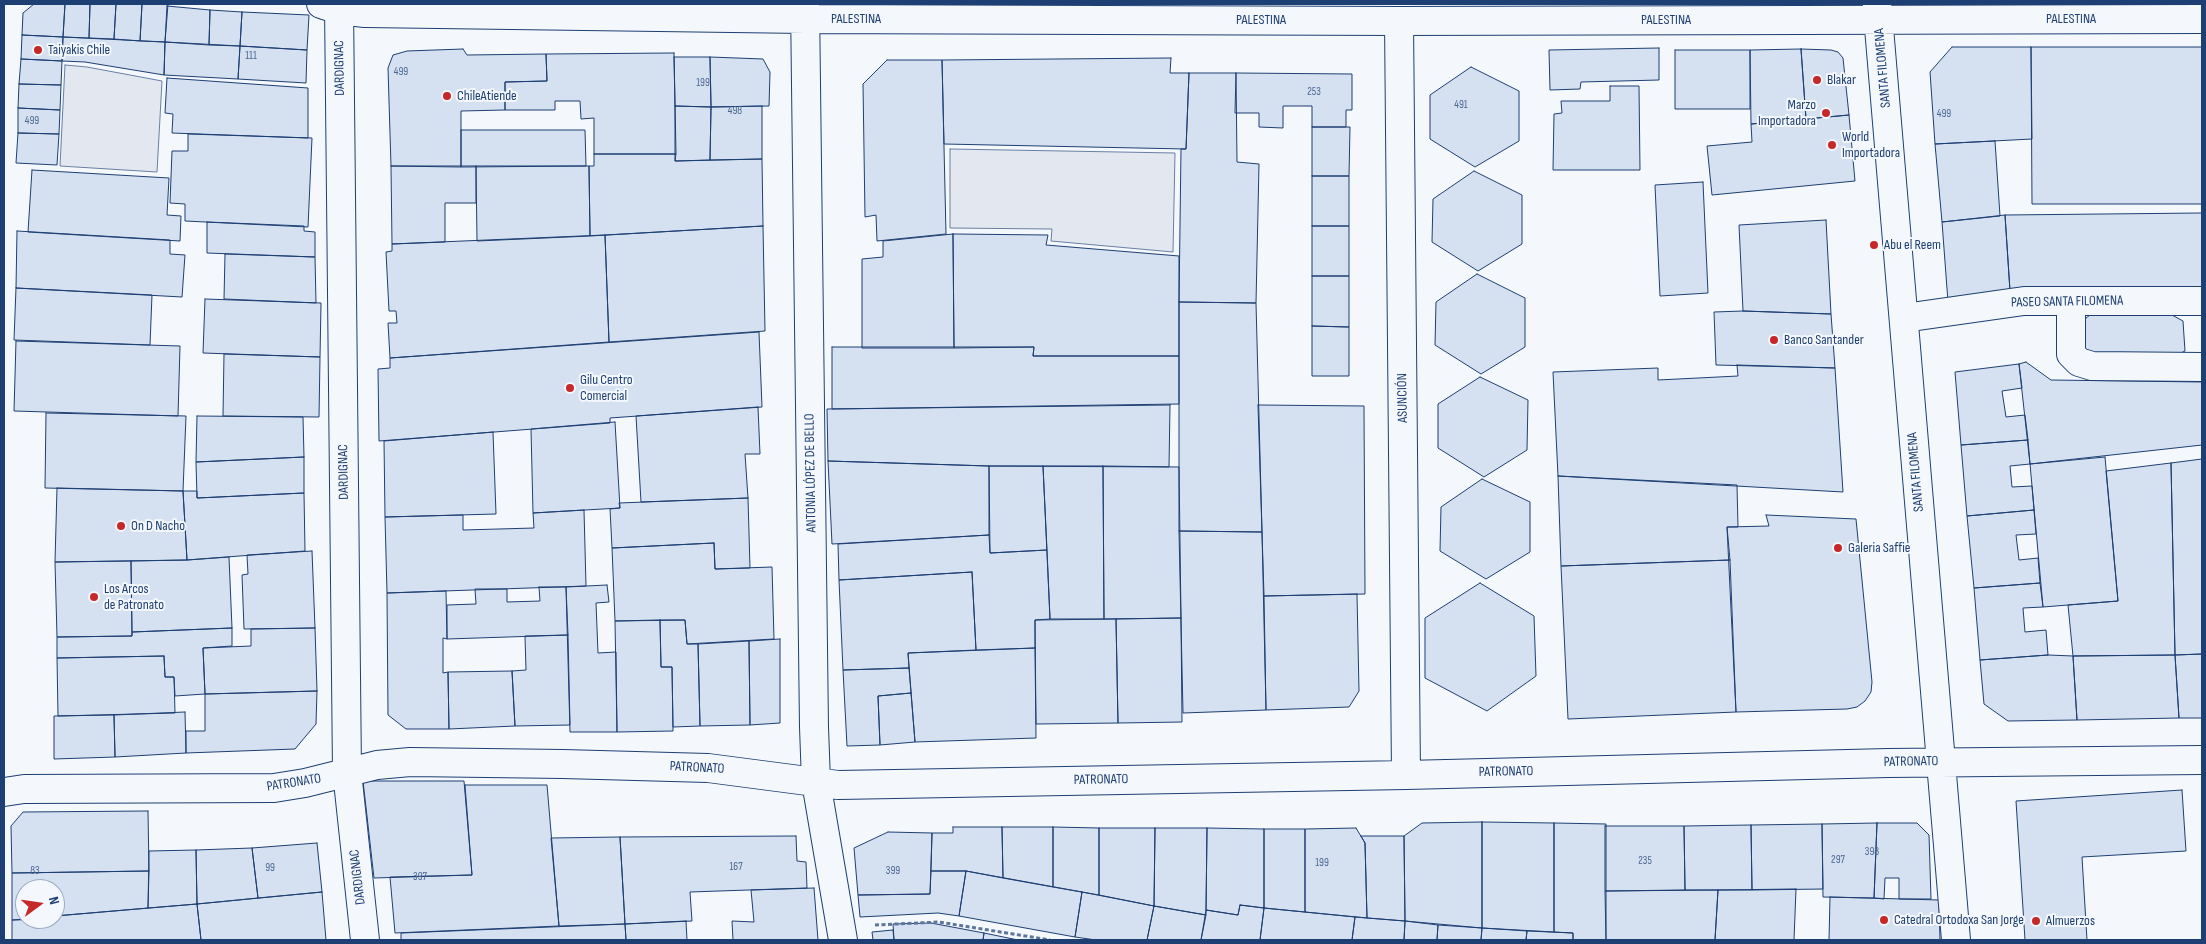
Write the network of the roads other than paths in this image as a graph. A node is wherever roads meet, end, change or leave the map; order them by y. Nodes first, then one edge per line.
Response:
1 (333, 6) edge
2 (805, 11) edge
3 (1878, 11) edge
4 (2186, 14) edge
5 (1399, 21) junction
6 (2071, 301) junction
7 (2202, 301) edge
8 (1904, 318) junction
9 (2202, 367) edge
10 (2202, 760) edge
11 (1941, 762) junction
12 (347, 772) junction
13 (1406, 775) junction
14 (816, 782) junction
15 (4, 792) edge
16 (842, 934) edge
17 (365, 940) edge
18 (1956, 940) edge

1 - 2 street, PALESTINA
1 - 12 street, DARDIGNAC
2 - 5 street, PALESTINA
2 - 14 street, ANTONIA LÓPEZ DE BELLO
3 - 4 street, PALESTINA
3 - 5 street, PALESTINA
3 - 8 street, SANTA FILOMENA
5 - 13 street, ASUNCIÓN
6 - 7 street, PASEO SANTA FILOMENA
6 - 8 street, PASEO SANTA FILOMENA
6 - 9 street
8 - 11 street, SANTA FILOMENA
10 - 11 street, PATRONATO
11 - 13 street, PATRONATO
11 - 18 street, SANTA FILOMENA
12 - 14 street, PATRONATO
12 - 15 street, PATRONATO
12 - 17 street, DARDIGNAC
13 - 14 street, PATRONATO
14 - 16 street, ANTONIA LÓPEZ DE BELLO

